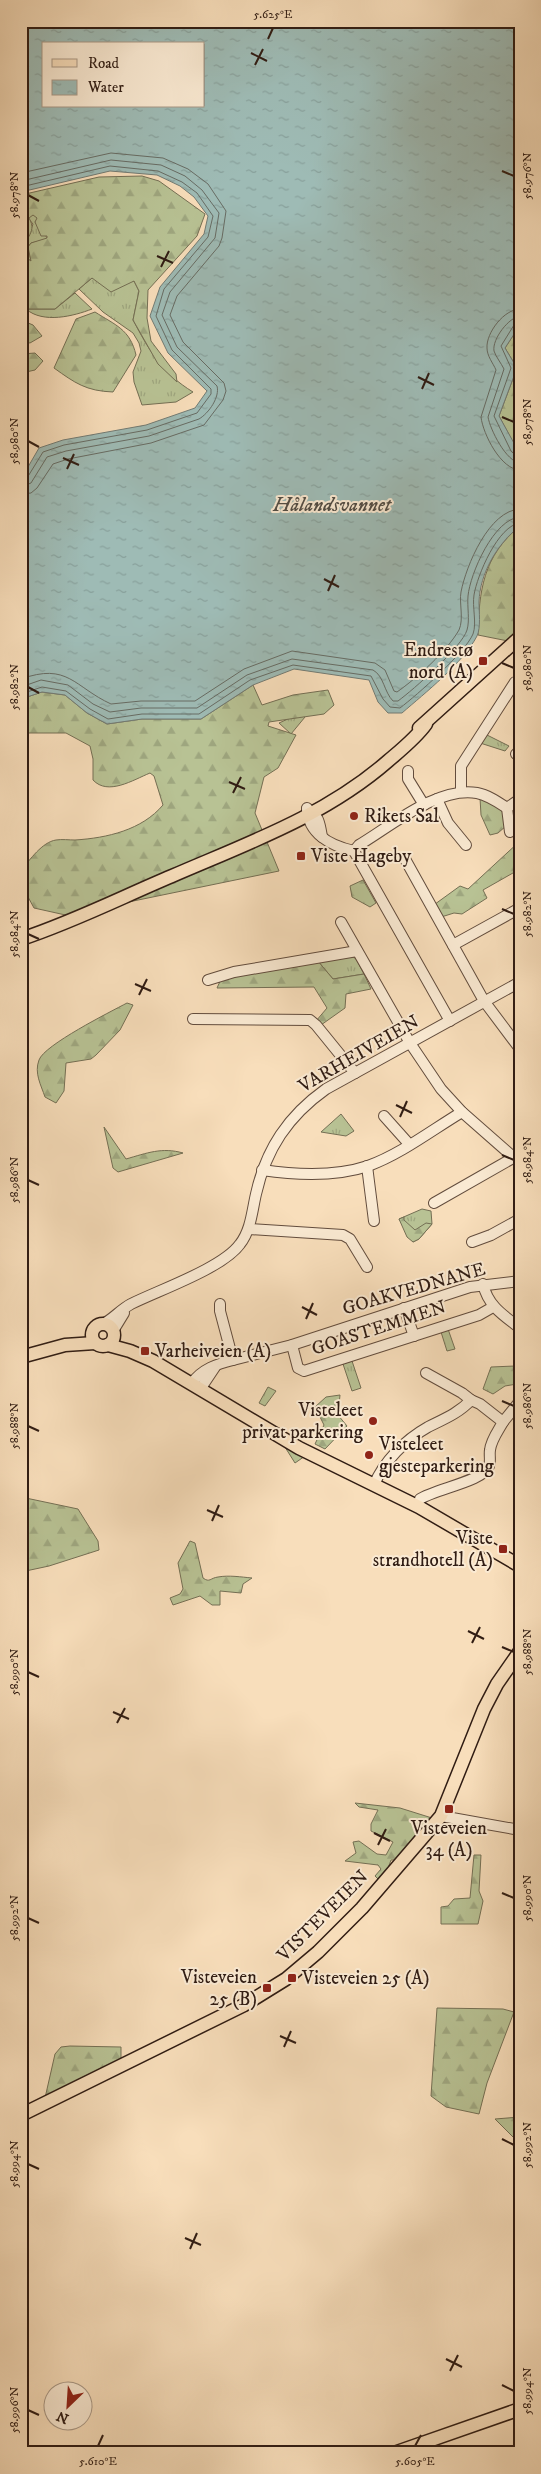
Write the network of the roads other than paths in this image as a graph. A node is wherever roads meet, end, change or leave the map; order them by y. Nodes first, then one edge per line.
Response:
1 (520, 637) edge
2 (514, 682) dead end
3 (408, 771) dead end
4 (461, 792) junction
5 (437, 799) junction
6 (520, 799) edge
7 (424, 805) junction
8 (507, 808) junction
9 (310, 812) junction
10 (510, 832) dead end
11 (466, 846) dead end
12 (354, 851) junction
13 (405, 859) dead end
14 (520, 908) edge
15 (341, 922) dead end
16 (21, 939) edge
17 (453, 945) junction
18 (357, 951) junction
19 (208, 980) dead end
20 (520, 982) edge
21 (484, 1002) junction
22 (193, 1019) dead end
23 (450, 1021) junction
24 (410, 1043) junction
25 (520, 1049) edge
26 (355, 1073) junction
27 (462, 1112) junction
28 (384, 1116) dead end
29 (409, 1144) junction
30 (517, 1160) edge
31 (367, 1166) junction
32 (262, 1170) junction
33 (434, 1203) dead end
34 (520, 1219) edge
35 (374, 1222) dead end
36 (248, 1229) junction
37 (472, 1242) dead end
38 (367, 1267) dead end
39 (520, 1282) edge
40 (483, 1284) junction
41 (220, 1304) dead end
42 (493, 1307) junction
43 (404, 1308) junction
44 (520, 1328) edge
45 (104, 1335) junction
46 (414, 1336) junction
47 (292, 1345) junction
48 (21, 1357) edge
49 (233, 1360) junction
50 (426, 1373) dead end
51 (196, 1385) junction
52 (471, 1400) junction
53 (520, 1401) edge
54 (503, 1422) junction
55 (374, 1485) junction
56 (420, 1499) dead end
57 (520, 1566) edge
58 (520, 1651) edge
59 (441, 1816) junction
60 (520, 1830) edge
61 (21, 2115) edge
62 (520, 2409) edge
63 (394, 2453) edge

1 - 9 main road
2 - 4 street
3 - 7 street
4 - 5 street
4 - 8 street
5 - 7 street
5 - 11 street
6 - 8 street
7 - 12 street
8 - 10 street
9 - 12 street
9 - 16 main road
12 - 23 street
13 - 17 street
14 - 17 street
15 - 18 street
17 - 21 street
18 - 19 street
18 - 24 street
20 - 21 street, VARHEIVEIEN
21 - 23 street, VARHEIVEIEN
21 - 25 street
22 - 26 street
23 - 24 street, VARHEIVEIEN
24 - 26 street, VARHEIVEIEN
24 - 27 street
26 - 32 street, VARHEIVEIEN
27 - 29 street
27 - 30 street
28 - 29 street
29 - 31 street
30 - 33 street
31 - 32 street
31 - 35 street
32 - 36 street, VARHEIVEIEN
34 - 37 street
36 - 38 street
36 - 45 street, VARHEIVEIEN
39 - 40 street, GOAKVEDNANE
40 - 42 street
40 - 43 street, GOAKVEDNANE
41 - 49 street
42 - 44 street
42 - 46 street, GOASTEMMEN
43 - 46 street
43 - 47 street, GOAKVEDNANE
45 - 48 main road
45 - 51 main road
46 - 47 street, GOASTEMMEN
47 - 49 street, GOAKVEDNANE
49 - 51 street, GOAKVEDNANE
50 - 52 street
51 - 55 main road
52 - 54 street
52 - 55 street
53 - 54 street
54 - 56 street
55 - 57 main road
58 - 59 main road, VISTEVEIEN
59 - 60 street
59 - 61 main road, VISTEVEIEN
62 - 63 main road

